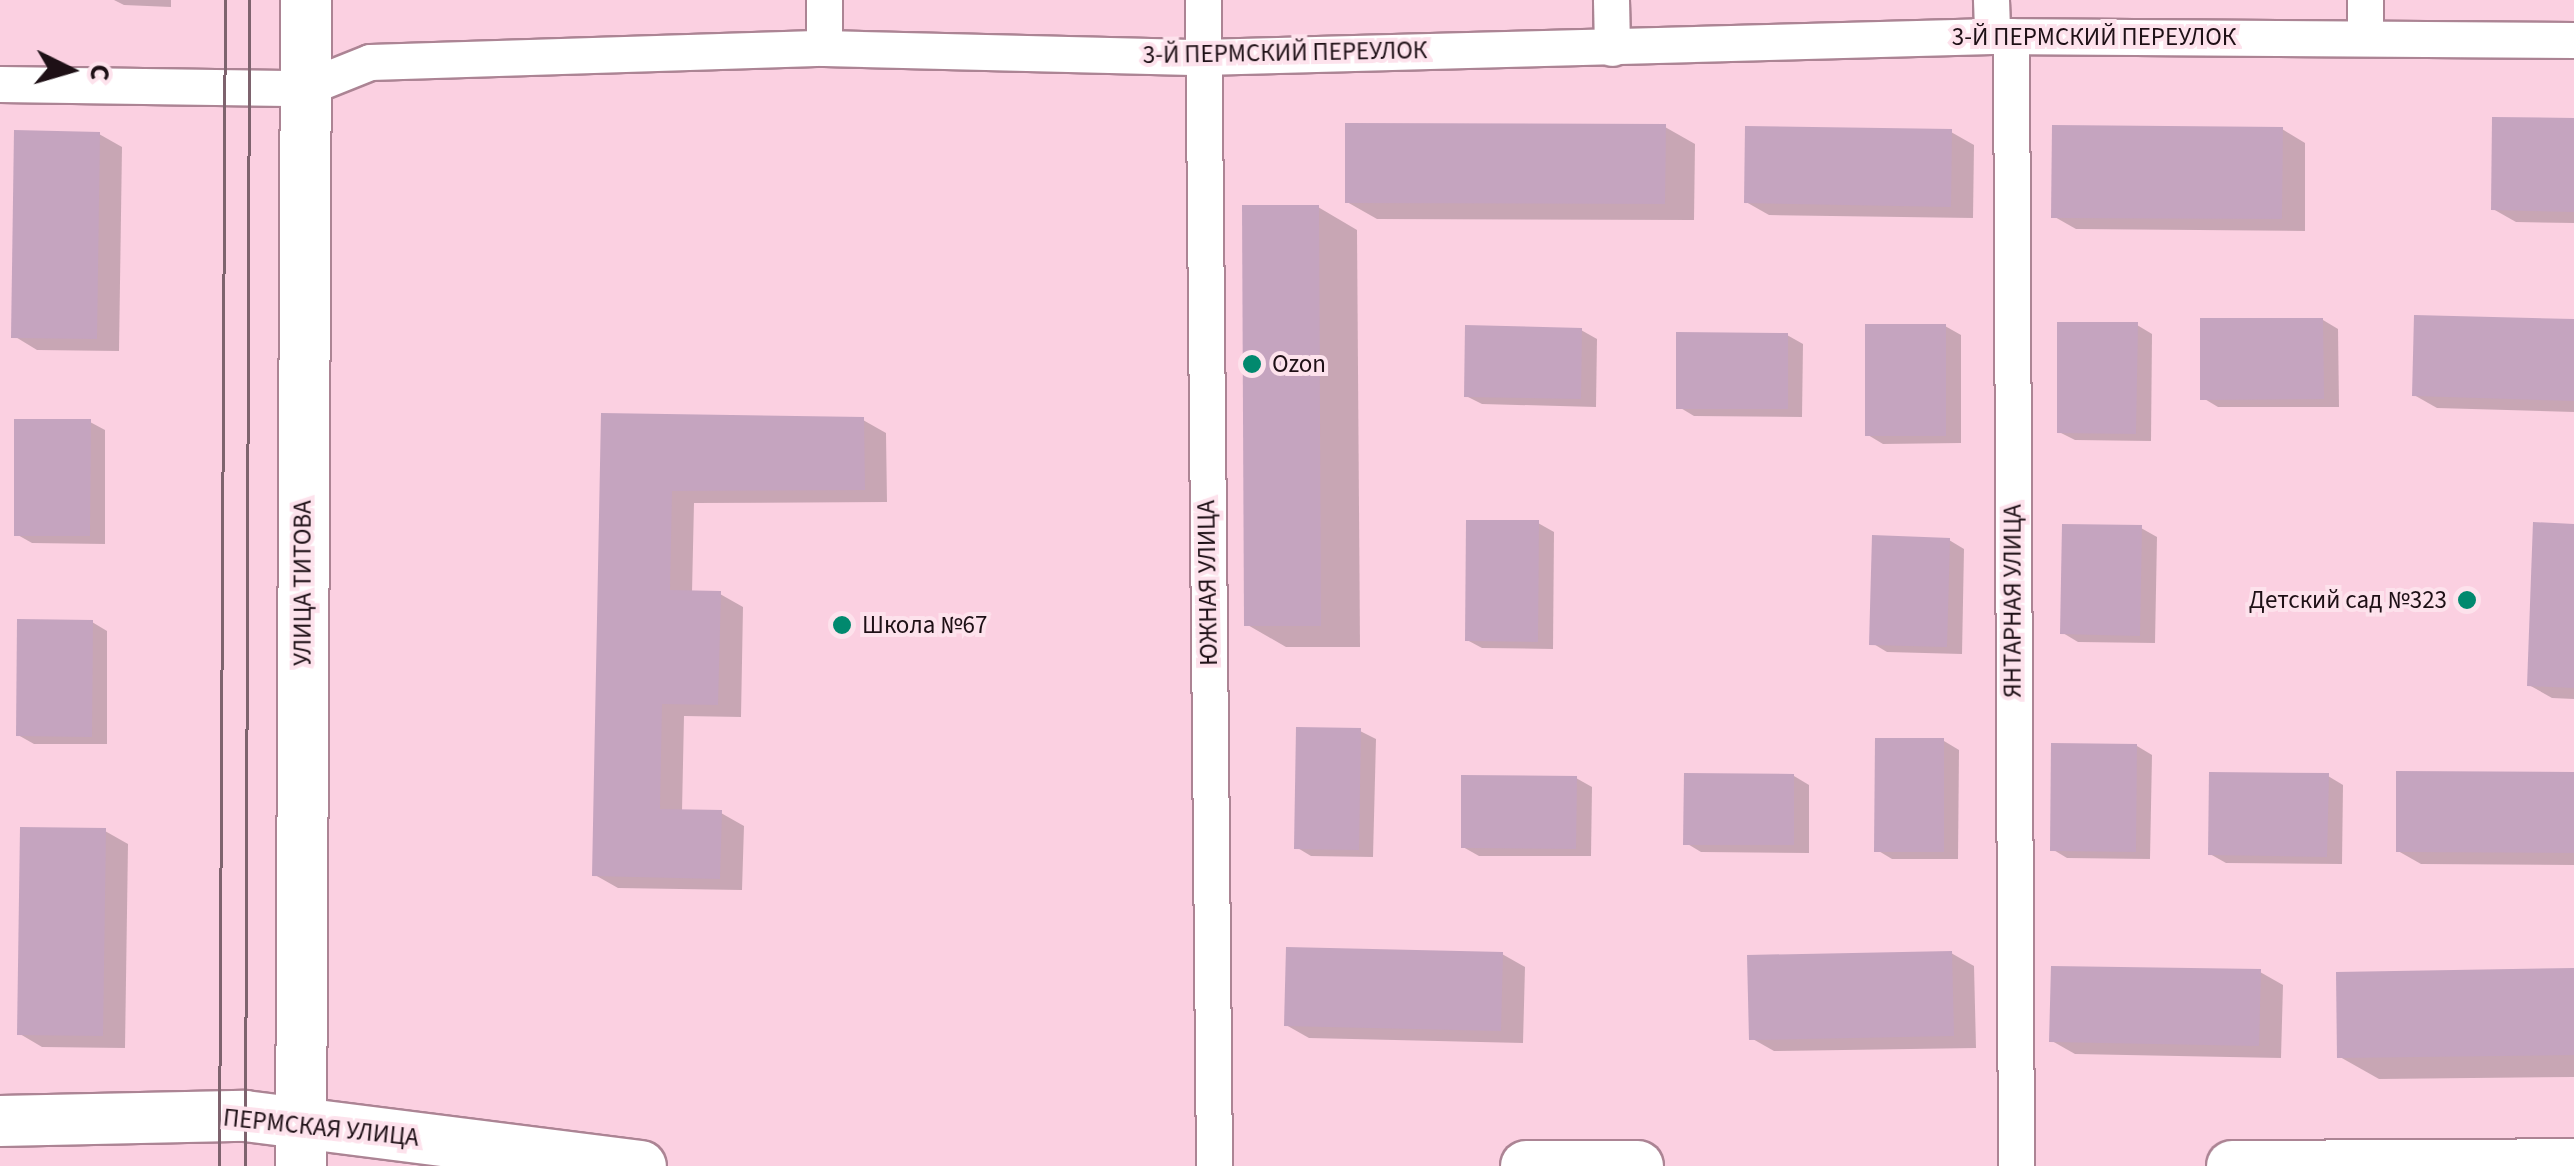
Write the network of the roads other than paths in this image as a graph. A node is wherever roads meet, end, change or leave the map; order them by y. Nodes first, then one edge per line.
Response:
1 (306, 0) edge
2 (824, 0) edge
3 (1203, 0) edge
4 (1611, 0) edge
5 (1991, 0) edge
6 (2366, 0) edge
7 (2001, 36) junction
8 (2365, 37) junction
9 (2574, 40) edge
10 (824, 48) junction
11 (1612, 48) junction
12 (1202, 57) junction
13 (0, 84) edge
14 (305, 88) junction
15 (0, 1121) edge
16 (301, 1146) edge
17 (2574, 1164) edge
18 (2370, 1165) edge
19 (641, 1166) edge
20 (1214, 1166) edge
21 (1526, 1166) edge
22 (1602, 1166) edge
23 (1638, 1166) edge
24 (2016, 1166) edge
25 (2232, 1166) edge

1 - 14 street, УЛИЦА ТИТОВА
2 - 10 street
3 - 12 street, ЮЖНАЯ УЛИЦА
4 - 11 street
5 - 7 street, ЯНТАРНАЯ УЛИЦА
6 - 8 street
7 - 8 street, 3-Й ПЕРМСКИЙ ПЕРЕУЛОК
7 - 11 street, 3-Й ПЕРМСКИЙ ПЕРЕУЛОК
7 - 24 street, ЯНТАРНАЯ УЛИЦА
8 - 9 street, 3-Й ПЕРМСКИЙ ПЕРЕУЛОК
10 - 12 street, 3-Й ПЕРМСКИЙ ПЕРЕУЛОК
10 - 14 street, 3-Й ПЕРМСКИЙ ПЕРЕУЛОК
11 - 12 street, 3-Й ПЕРМСКИЙ ПЕРЕУЛОК
12 - 20 street, ЮЖНАЯ УЛИЦА
13 - 14 street, 3-Й ПЕРМСКИЙ ПЕРЕУЛОК
14 - 16 street, УЛИЦА ТИТОВА
15 - 16 street, ПЕРМСКАЯ УЛИЦА
16 - 19 street, ПЕРМСКАЯ УЛИЦА
17 - 18 street
18 - 25 street
21 - 22 street
22 - 23 street

